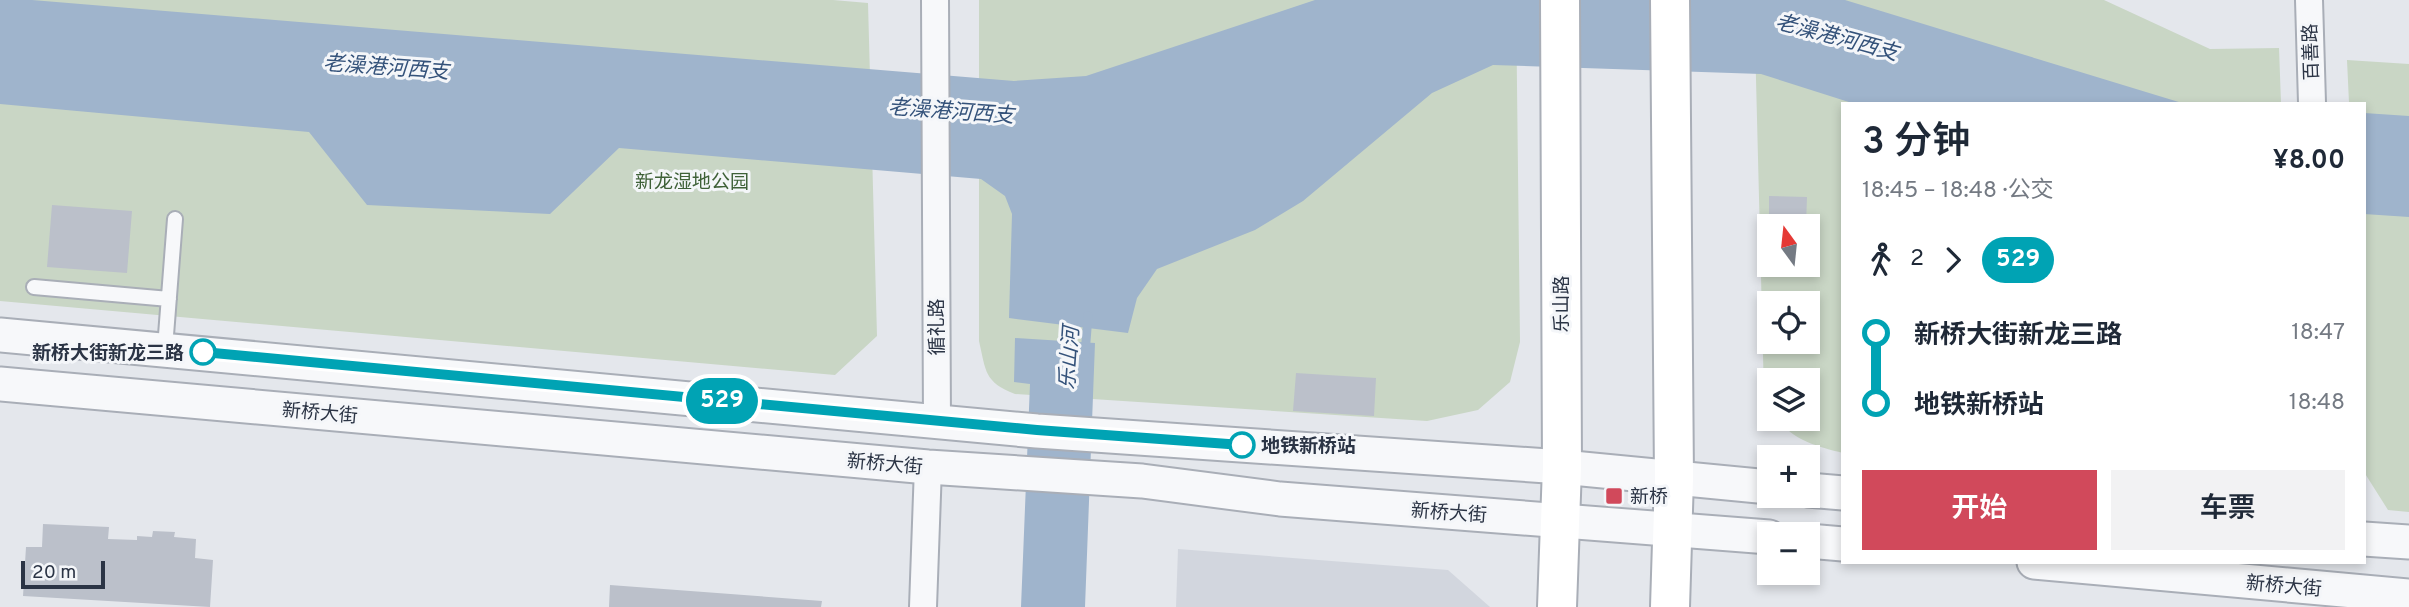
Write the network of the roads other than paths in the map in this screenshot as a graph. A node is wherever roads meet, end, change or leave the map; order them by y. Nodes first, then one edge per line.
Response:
1 (1560, 0) edge
2 (1670, 0) edge
3 (2309, 0) edge
4 (935, 9) edge
5 (2311, 92) edge
6 (175, 219) dead end
7 (34, 287) dead end
8 (169, 299) junction
9 (0, 335) edge
10 (165, 348) junction
11 (0, 384) edge
12 (937, 421) junction
13 (928, 467) junction
14 (1562, 467) junction
15 (1674, 478) junction
16 (1757, 486) edge
17 (1820, 491) edge
18 (1841, 494) edge
19 (1560, 520) junction
20 (1673, 528) junction
21 (1757, 536) edge
22 (2366, 539) edge
23 (1820, 542) edge
24 (2409, 542) edge
25 (1841, 544) edge
26 (2050, 564) edge
27 (2409, 596) edge
28 (2318, 598) edge
29 (923, 607) edge
30 (1557, 607) edge
31 (1670, 607) edge

1 - 14 main road, 乐山路
2 - 15 main road
3 - 5 street, 百善路
4 - 12 street, 循礼路
6 - 8 lane
7 - 8 lane
8 - 10 lane
9 - 10 street
10 - 12 street
11 - 13 street, 新桥大街
12 - 14 street
13 - 19 street, 新桥大街
13 - 29 street
14 - 15 street
14 - 19 main road, 乐山路
15 - 16 street
15 - 20 main road
17 - 18 street
19 - 20 street, 新桥大街
19 - 30 main road, 乐山路
20 - 21 street, 新桥大街
20 - 31 main road
22 - 24 street
23 - 25 street
26 - 28 street, 新桥大街
27 - 28 street, 新桥大街

